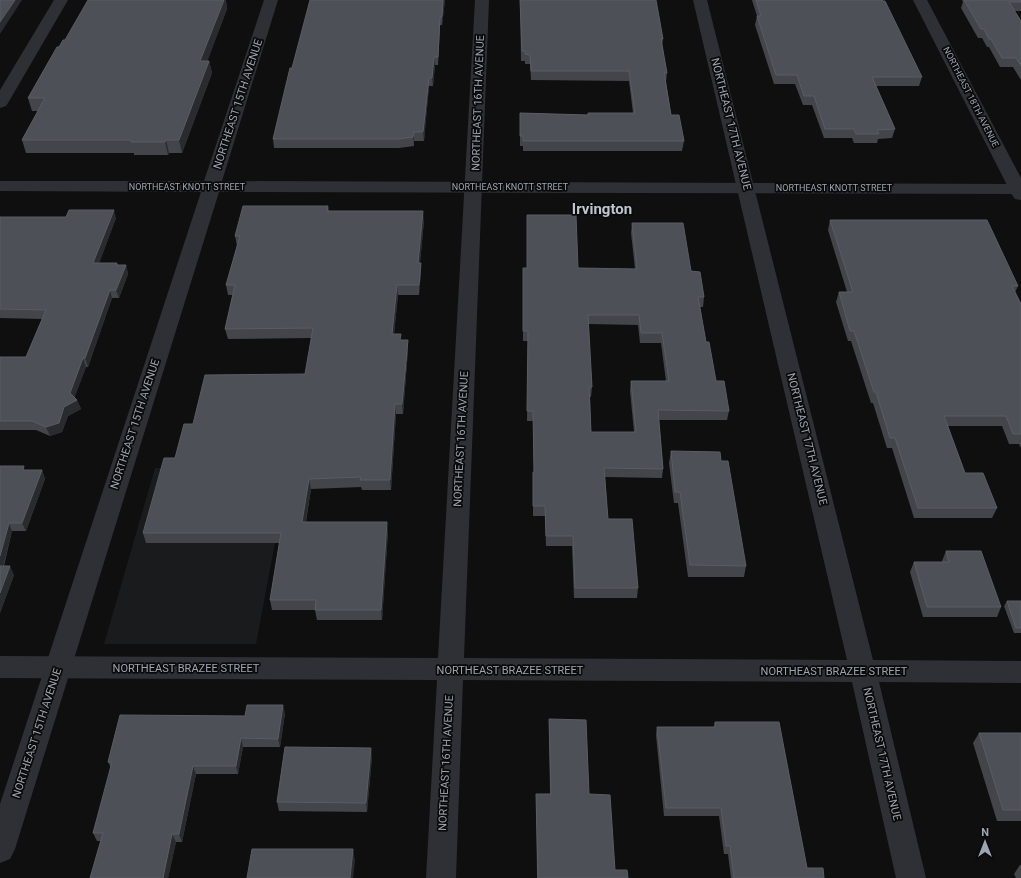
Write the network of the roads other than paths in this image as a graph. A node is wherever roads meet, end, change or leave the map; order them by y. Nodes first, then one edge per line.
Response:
1 (61, 0) edge
2 (271, 0) edge
3 (482, 0) edge
4 (700, 0) edge
5 (920, 0) edge
6 (0, 103) edge
7 (0, 186) edge
8 (211, 187) junction
9 (474, 187) junction
10 (746, 188) junction
11 (1020, 191) edge
12 (0, 667) edge
13 (58, 668) junction
14 (450, 670) junction
15 (862, 671) junction
16 (1021, 672) edge
17 (0, 849) edge
18 (441, 878) edge
19 (911, 878) edge

1 - 6 street
2 - 8 street, NORTHEAST 15TH AVENUE
3 - 9 street, NORTHEAST 16TH AVENUE
4 - 10 street, NORTHEAST 17TH AVENUE
5 - 11 street, NORTHEAST 18TH AVENUE
7 - 8 street, NORTHEAST KNOTT STREET
8 - 9 street, NORTHEAST KNOTT STREET
8 - 13 street, NORTHEAST 15TH AVENUE
9 - 10 street, NORTHEAST KNOTT STREET
9 - 14 street, NORTHEAST 16TH AVENUE
10 - 11 street, NORTHEAST KNOTT STREET
10 - 15 street, NORTHEAST 17TH AVENUE
12 - 13 street, NORTHEAST BRAZEE STREET
13 - 14 street, NORTHEAST BRAZEE STREET
13 - 17 street, NORTHEAST 15TH AVENUE
14 - 15 street, NORTHEAST BRAZEE STREET
14 - 18 street, NORTHEAST 16TH AVENUE
15 - 16 street, NORTHEAST BRAZEE STREET
15 - 19 street, NORTHEAST 17TH AVENUE

